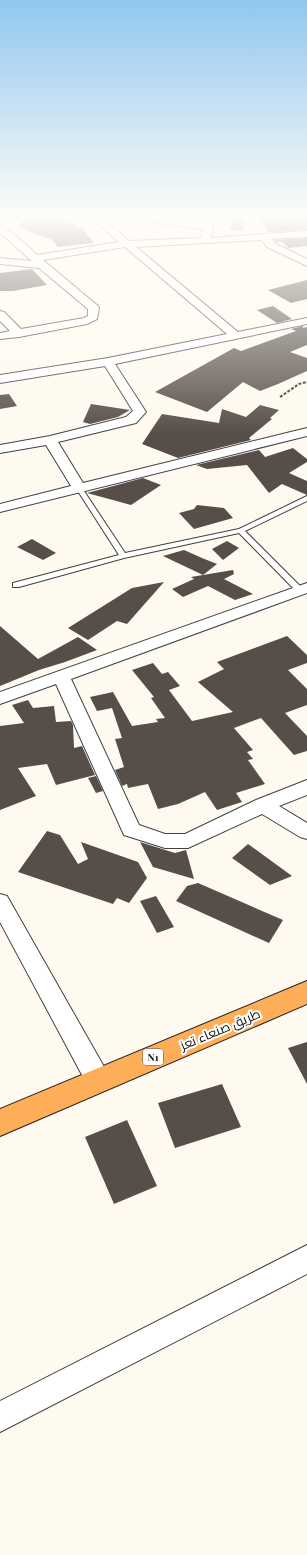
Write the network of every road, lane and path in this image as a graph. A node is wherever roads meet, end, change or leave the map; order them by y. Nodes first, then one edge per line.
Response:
1 (71, 289) edge
2 (180, 289) edge
3 (0, 314) edge
4 (307, 321) edge
5 (19, 334) junction
6 (0, 336) edge
7 (236, 336) junction
8 (108, 362) junction
9 (0, 379) edge
10 (307, 382) edge
11 (280, 397) dead end
12 (307, 432) edge
13 (50, 440) junction
14 (0, 448) edge
15 (79, 488) junction
16 (0, 496) edge
17 (307, 498) edge
18 (22, 503) junction
19 (0, 508) edge
20 (241, 531) junction
21 (123, 556) junction
22 (16, 585) dead end
23 (303, 589) edge
24 (62, 677) junction
25 (0, 698) edge
26 (307, 787) edge
27 (263, 805) junction
28 (307, 832) edge
29 (0, 902) edge
30 (307, 992) edge
31 (98, 1080) junction
32 (0, 1123) edge
33 (307, 1259) edge
34 (0, 1417) edge

1 - 5 street
2 - 7 street
3 - 5 street
4 - 7 street
5 - 6 street
7 - 8 street
8 - 9 street
8 - 13 street
10 - 11 path
12 - 15 street
13 - 14 street
13 - 15 street
15 - 18 street
15 - 21 lane
16 - 18 street
17 - 20 lane
18 - 19 street
20 - 21 lane
20 - 23 lane
21 - 22 lane
23 - 24 street
24 - 25 street
24 - 27 street
26 - 27 street
27 - 28 street
29 - 31 street
30 - 31 highway, طريق صنعاء تعز / N1
31 - 32 highway, طريق صنعاء تعز / N1
33 - 34 street

